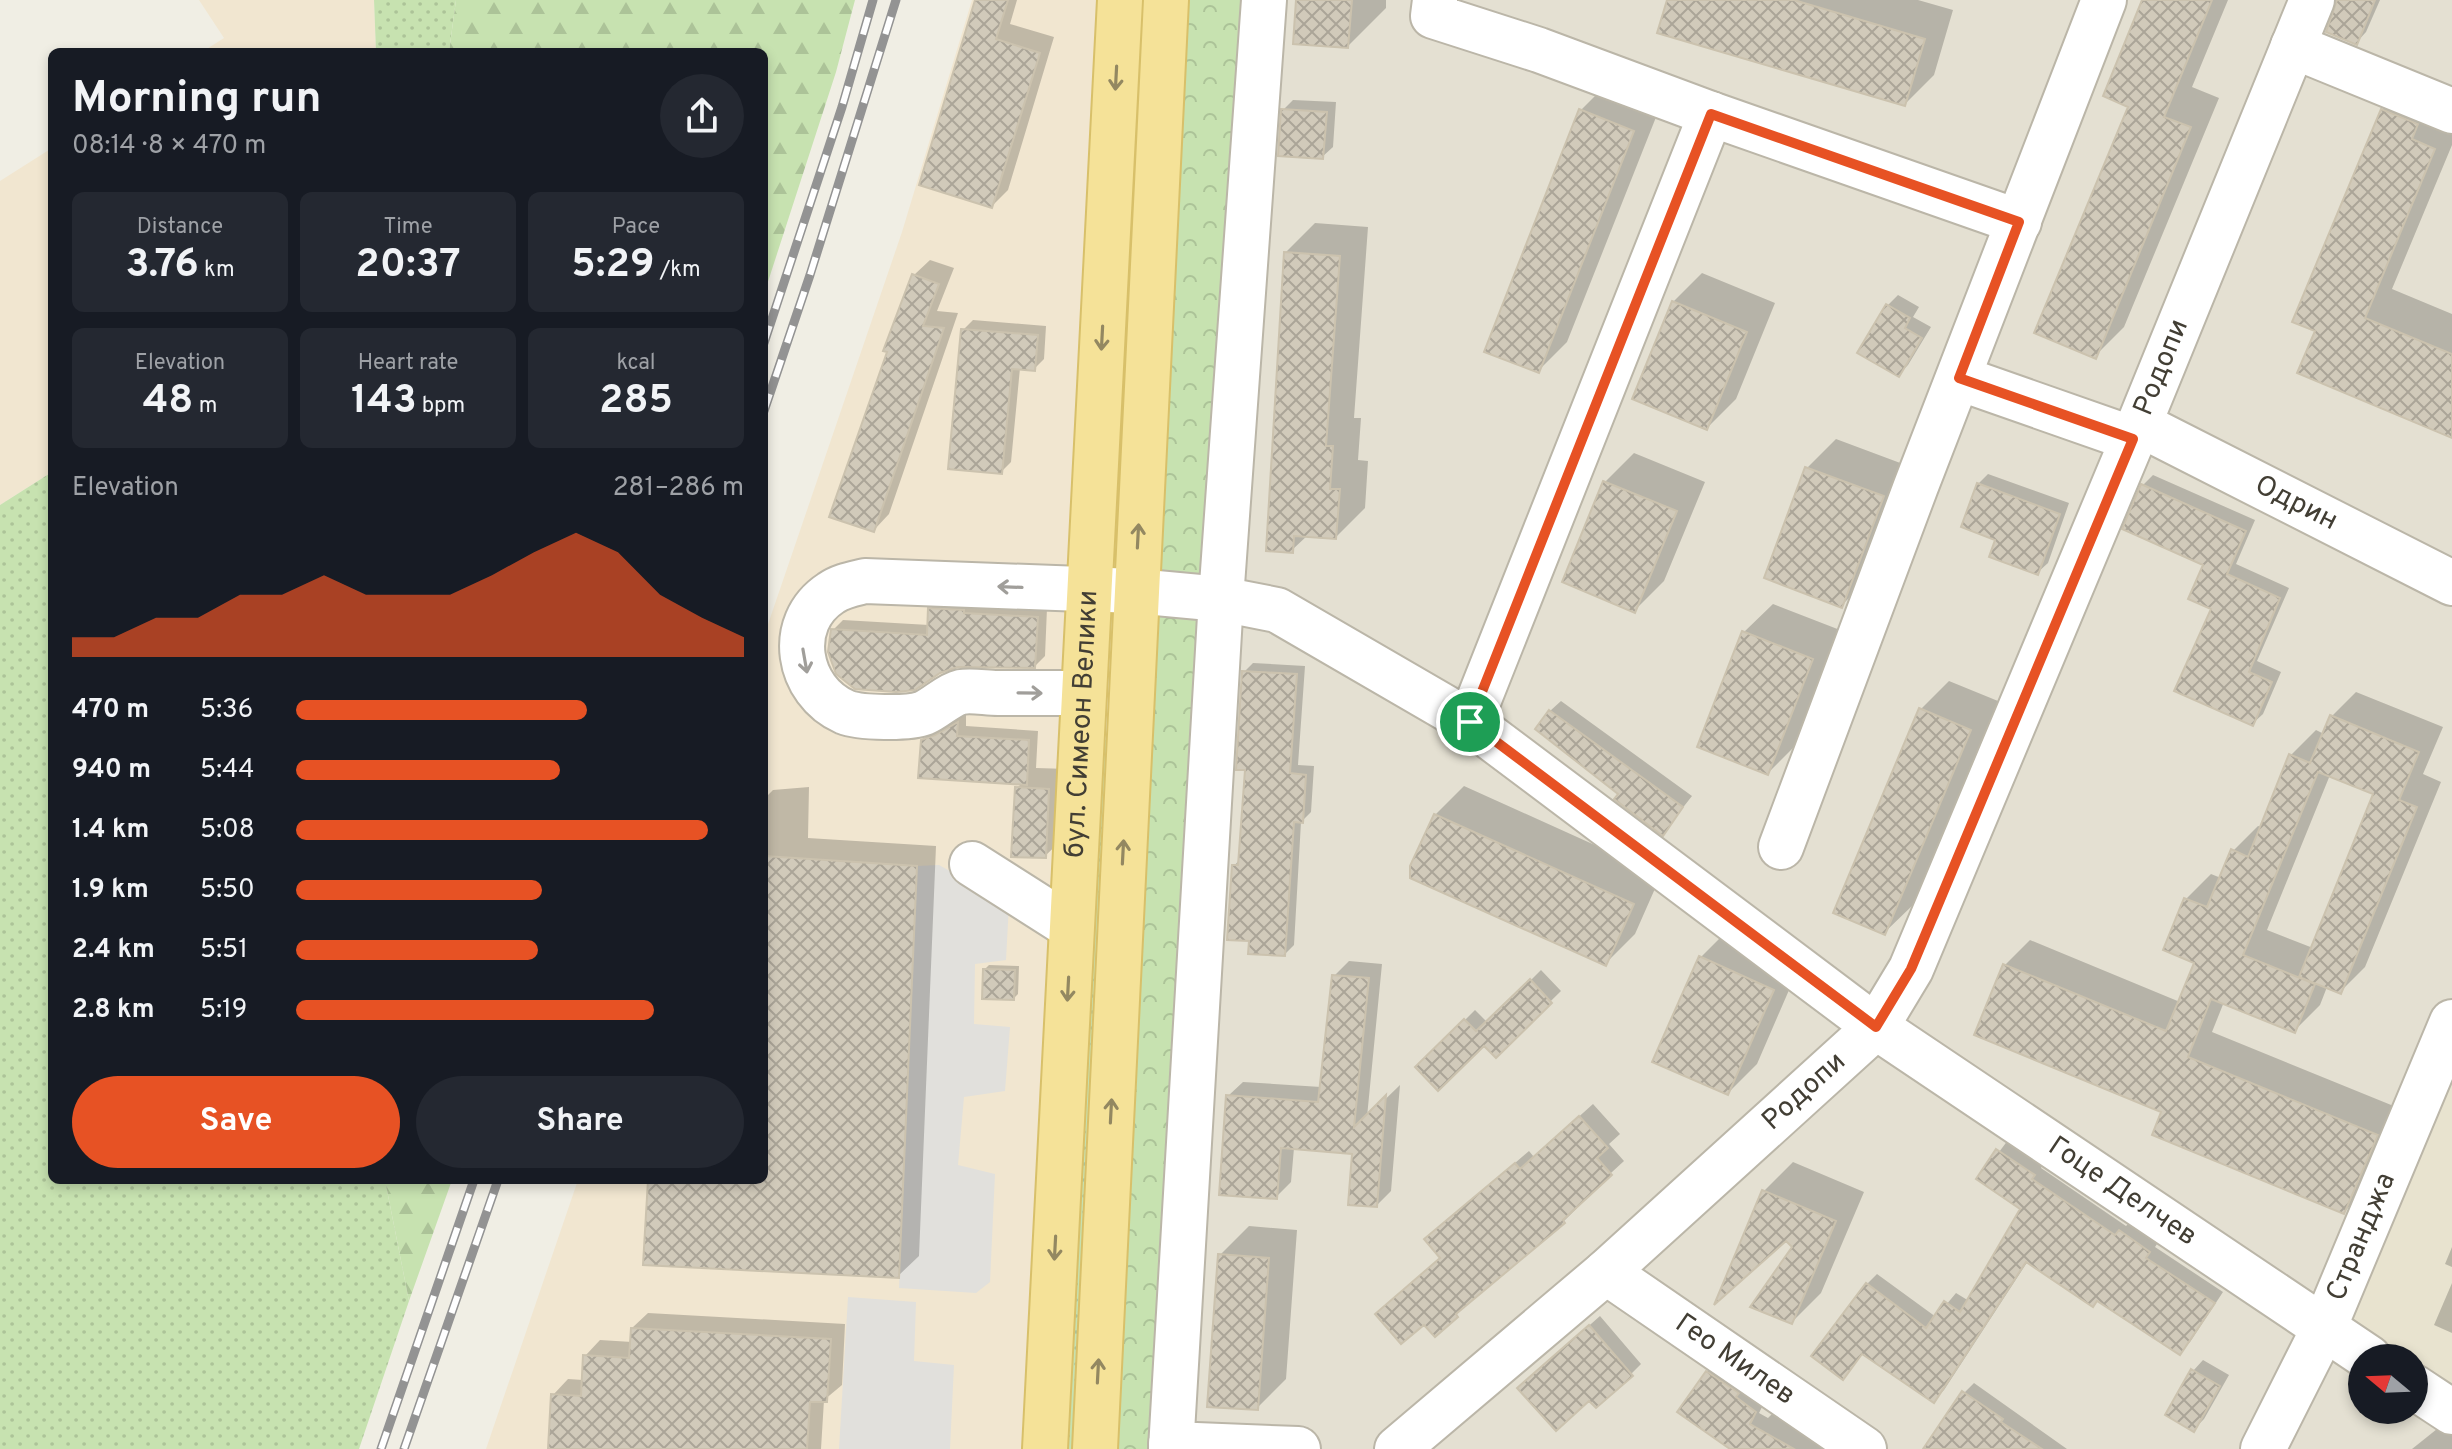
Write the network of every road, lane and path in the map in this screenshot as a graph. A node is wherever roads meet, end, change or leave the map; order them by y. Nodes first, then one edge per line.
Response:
1 (1120, 0) edge
2 (1166, 0) edge
3 (1264, 0) edge
4 (1435, 0) edge
5 (2104, 0) edge
6 (2312, 0) edge
7 (2293, 46) junction
8 (2452, 111) edge
9 (1711, 114) junction
10 (2019, 222) junction
11 (1959, 378) junction
12 (2136, 432) junction
13 (2452, 583) edge
14 (1088, 590) junction
15 (1135, 591) junction
16 (1221, 599) junction
17 (1083, 693) junction
18 (1470, 722) junction
19 (1781, 847) dead end
20 (972, 864) dead end
21 (1071, 927) junction
22 (2452, 1022) edge
23 (1876, 1027) junction
24 (1606, 1272) junction
25 (2324, 1328) junction
26 (2348, 1344) edge
27 (2428, 1396) edge
28 (2452, 1412) edge
29 (1171, 1447) edge
30 (1045, 1449) edge
31 (1095, 1449) edge
32 (1298, 1449) edge
33 (1397, 1449) edge
34 (1864, 1449) edge
35 (2263, 1449) edge

1 -> 14 main road, бул. Симеон Велики
15 -> 2 main road, бул. Симеон Велики
3 - 16 street
4 - 9 street
5 - 10 street
6 - 7 street, Родопи
7 - 8 street
7 - 12 street, Родопи
9 - 10 street
9 - 18 street
10 - 11 street
11 - 12 street, Одрин
11 - 19 street
12 - 13 street, Одрин
12 - 23 street, Родопи
14 - 15 street, Гоце Делчев
14 - 17 main road, бул. Симеон Велики
14 -> 17 street, Гоце Делчев
15 - 16 street, Гоце Делчев
31 -> 15 main road, бул. Симеон Велики
16 - 18 street, Гоце Делчев
16 - 29 street
17 - 21 main road, бул. Симеон Велики
18 - 23 street, Гоце Делчев
20 - 21 street
21 -> 30 main road, бул. Симеон Велики
22 - 25 street, Странджа
23 - 24 street, Родопи
23 - 25 street, Гоце Делчев
24 - 33 street, Родопи
24 - 34 street, Гео Милев
25 - 26 street, Гоце Делчев
25 - 35 street, Странджа
27 - 28 street
29 - 32 street

